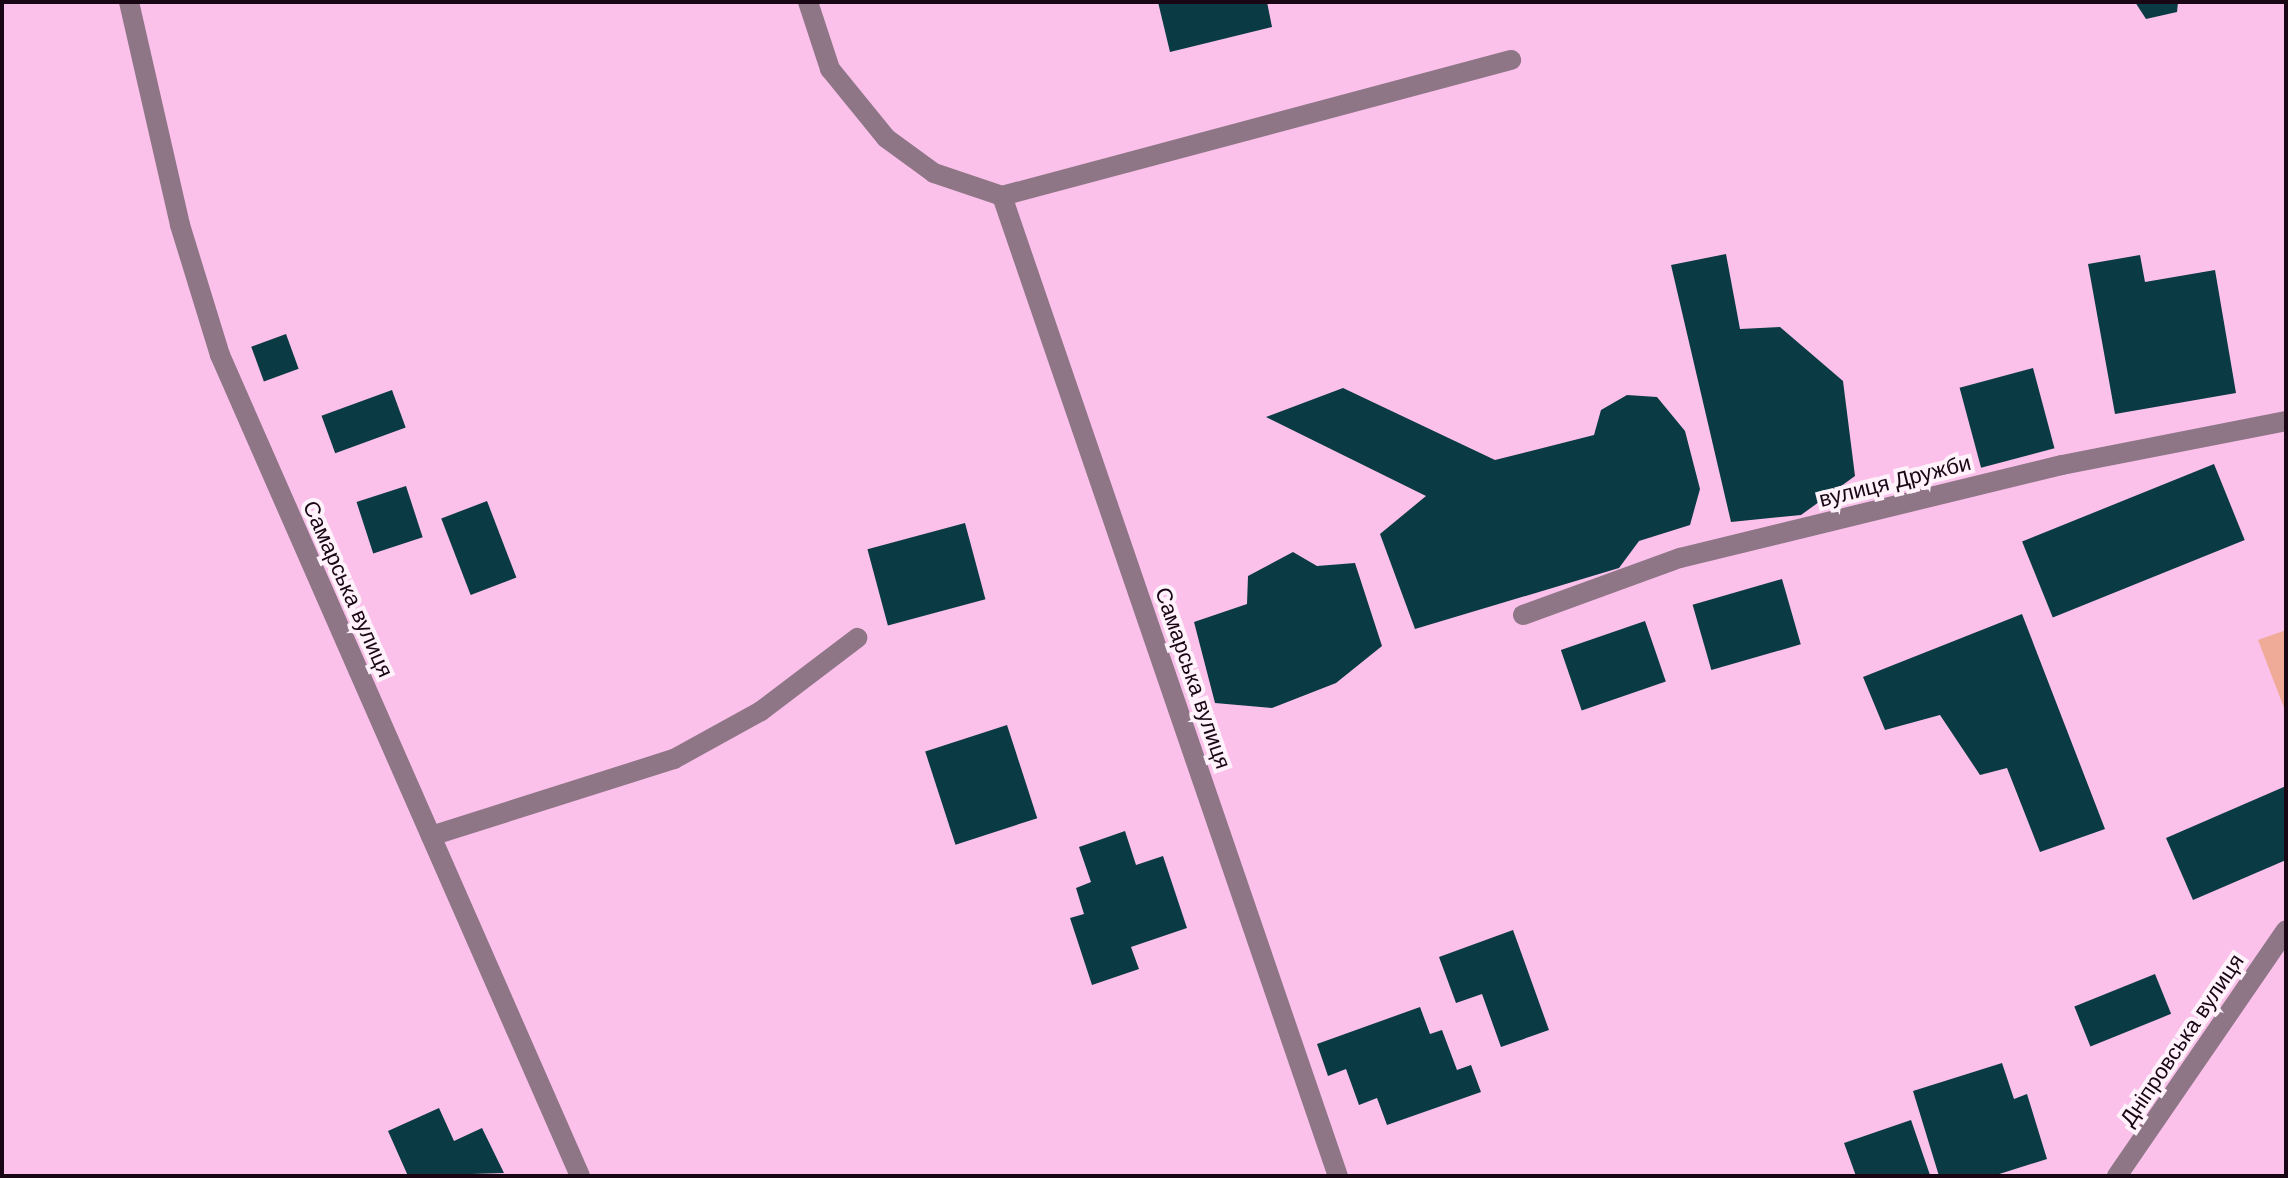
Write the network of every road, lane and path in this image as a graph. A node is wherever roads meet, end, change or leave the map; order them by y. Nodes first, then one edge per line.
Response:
1 (129, 2) edge
2 (808, 2) edge
3 (1511, 60) dead end
4 (1002, 196) junction
5 (2286, 421) edge
6 (1523, 615) dead end
7 (857, 638) dead end
8 (431, 836) junction
9 (2286, 930) edge
10 (580, 1176) edge
11 (1338, 1176) edge
12 (2117, 1176) edge

1 - 8 street, Самарська вулиця
2 - 4 street
3 - 4 street
4 - 11 street, Самарська вулиця
5 - 6 street, вулиця Дружби
7 - 8 street
8 - 10 street, Самарська вулиця
9 - 12 street, Дніпровська вулиця

